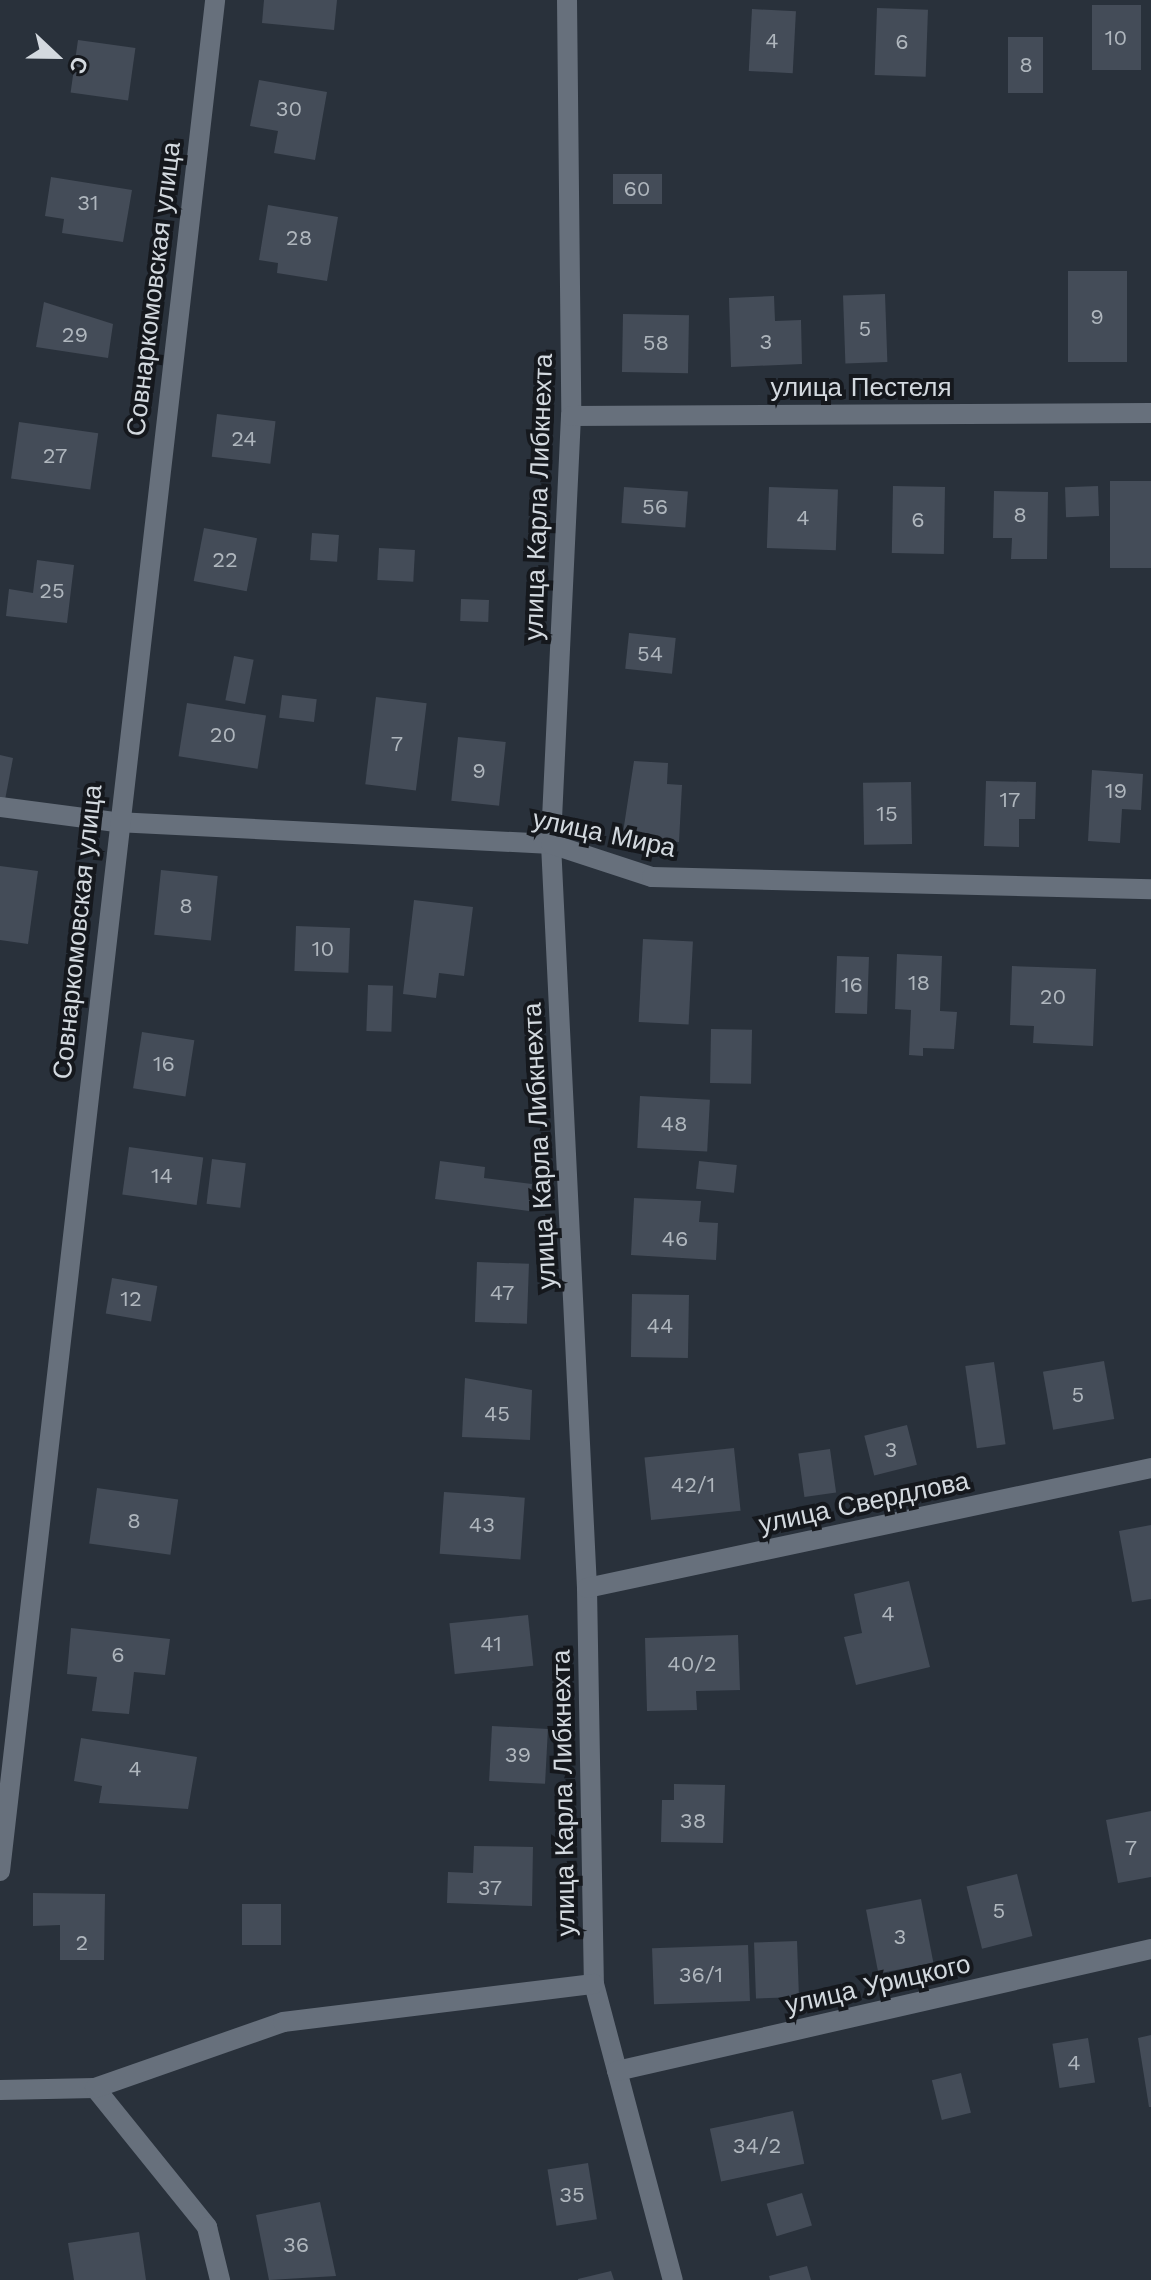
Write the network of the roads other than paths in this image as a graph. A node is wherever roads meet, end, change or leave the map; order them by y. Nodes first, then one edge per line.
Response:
1 (215, 0) edge
2 (567, 0) edge
3 (1151, 413) edge
4 (571, 416) junction
5 (0, 807) edge
6 (116, 822) junction
7 (551, 844) junction
8 (1151, 889) edge
9 (1151, 1468) edge
10 (587, 1588) junction
11 (0, 1871) edge
12 (1151, 1949) edge
13 (594, 1984) junction
14 (617, 2071) junction
15 (95, 2088) junction
16 (0, 2090) edge
17 (220, 2280) edge
18 (673, 2280) edge

1 - 6 street, Совнаркомовская улица
2 - 4 street, улица Карла Либкнехта
3 - 4 street, улица Пестеля
4 - 7 street, улица Карла Либкнехта
5 - 6 street, улица Мира
6 - 7 street, улица Мира
6 - 11 street, Совнаркомовская улица
7 - 8 street, улица Мира
7 - 10 street, улица Карла Либкнехта
9 - 10 street, улица Свердлова
10 - 13 street, улица Карла Либкнехта
12 - 14 street, улица Урицкого
13 - 14 street, улица Карла Либкнехта
13 - 15 street
14 - 18 street, улица Карла Либкнехта
15 - 16 street
15 - 17 street

